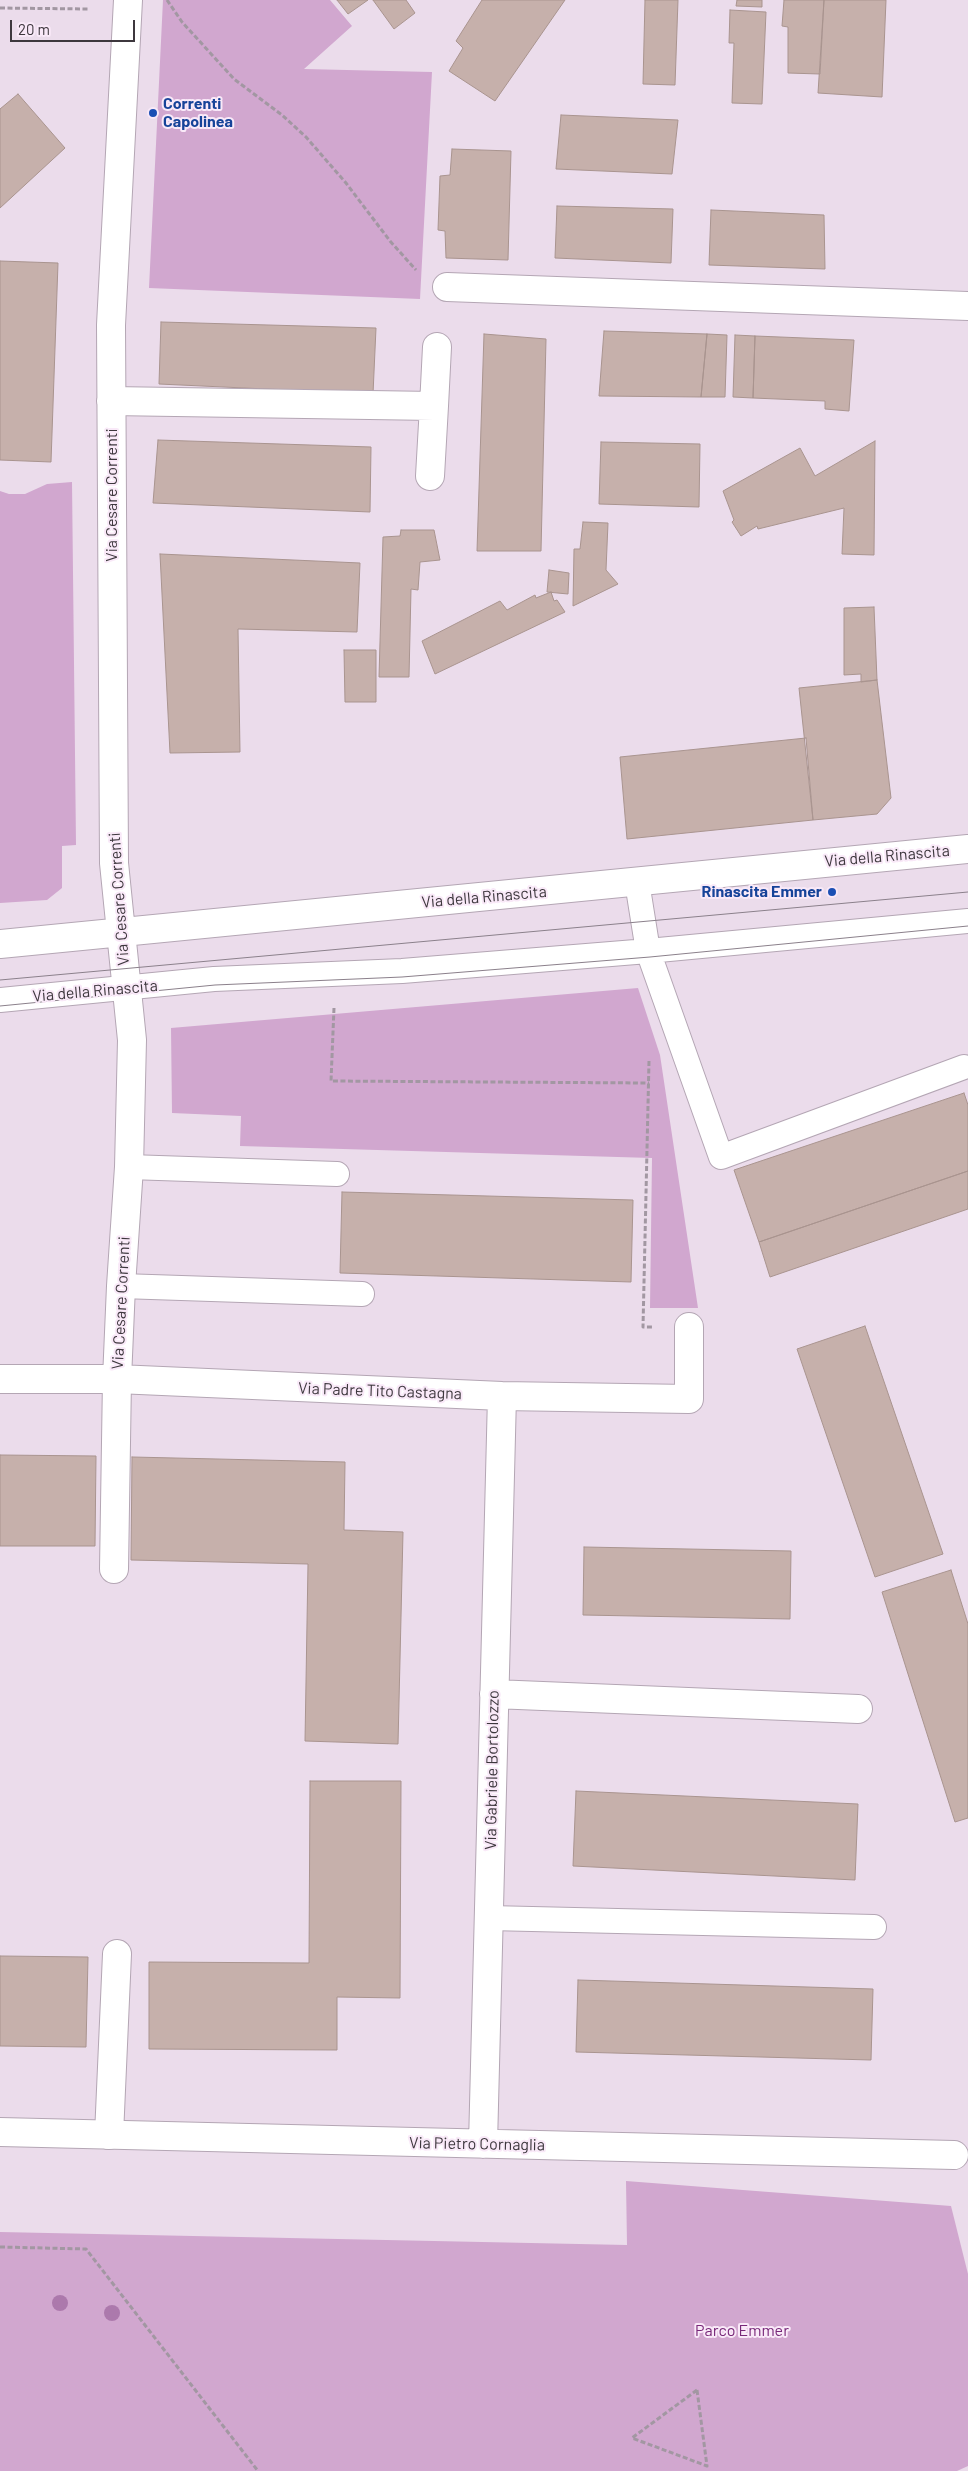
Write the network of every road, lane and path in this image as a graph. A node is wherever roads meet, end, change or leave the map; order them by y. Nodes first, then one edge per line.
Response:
1 (128, 0) edge
2 (168, 0) edge
3 (0, 8) edge
4 (88, 9) dead end
5 (447, 287) joint
6 (968, 306) edge
7 (437, 347) dead end
8 (111, 401) junction
9 (434, 406) junction
10 (430, 476) dead end
11 (968, 848) edge
12 (637, 882) junction
13 (968, 921) edge
14 (120, 934) junction
15 (0, 944) edge
16 (648, 952) junction
17 (127, 989) junction
18 (0, 1000) edge
19 (334, 1003) dead end
20 (649, 1058) dead end
21 (964, 1067) dead end
22 (649, 1084) junction
23 (129, 1167) junction
24 (337, 1174) dead end
25 (121, 1286) junction
26 (362, 1294) dead end
27 (689, 1327) joint
28 (0, 1378) edge
29 (117, 1379) junction
30 (502, 1396) junction
31 (114, 1569) dead end
32 (494, 1694) junction
33 (858, 1709) dead end
34 (488, 1918) junction
35 (874, 1927) dead end
36 (117, 1954) dead end
37 (0, 2132) edge
38 (109, 2135) junction
39 (483, 2144) junction
40 (954, 2155) dead end
41 (0, 2247) edge
42 (632, 2438) joint
43 (258, 2471) edge

1 - 8 street, Via Cesare Correnti
2 - 5 path
3 - 4 path
5 - 6 street
7 - 9 street
8 - 9 street
8 - 14 street, Via Cesare Correnti
9 - 10 street
11 - 12 street, Via della Rinascita
12 - 14 street, Via della Rinascita
12 - 16 lane
13 - 16 lane, Via della Rinascita
14 - 15 street, Via della Rinascita
14 - 17 street, Via Cesare Correnti
16 - 17 lane, Via della Rinascita
16 - 21 lane
17 - 18 lane, Via della Rinascita
17 - 23 street, Via Cesare Correnti
19 - 22 path
20 - 22 path
22 - 27 path
23 - 24 lane
23 - 25 street, Via Cesare Correnti
25 - 26 lane
25 - 29 street, Via Cesare Correnti
27 - 30 street, Via Padre Tito Castagna
28 - 29 street, Via Padre Tito Castagna
29 - 30 street, Via Padre Tito Castagna
29 - 31 street, Via Cesare Correnti
30 - 32 street, Via Gabriele Bortolozzo
32 - 33 street
32 - 34 street, Via Gabriele Bortolozzo
34 - 35 lane
34 - 39 street, Via Gabriele Bortolozzo
36 - 38 street
37 - 38 street, Via Pietro Cornaglia
38 - 39 street, Via Pietro Cornaglia
39 - 40 street, Via Pietro Cornaglia
41 - 43 path
42 - 42 path

